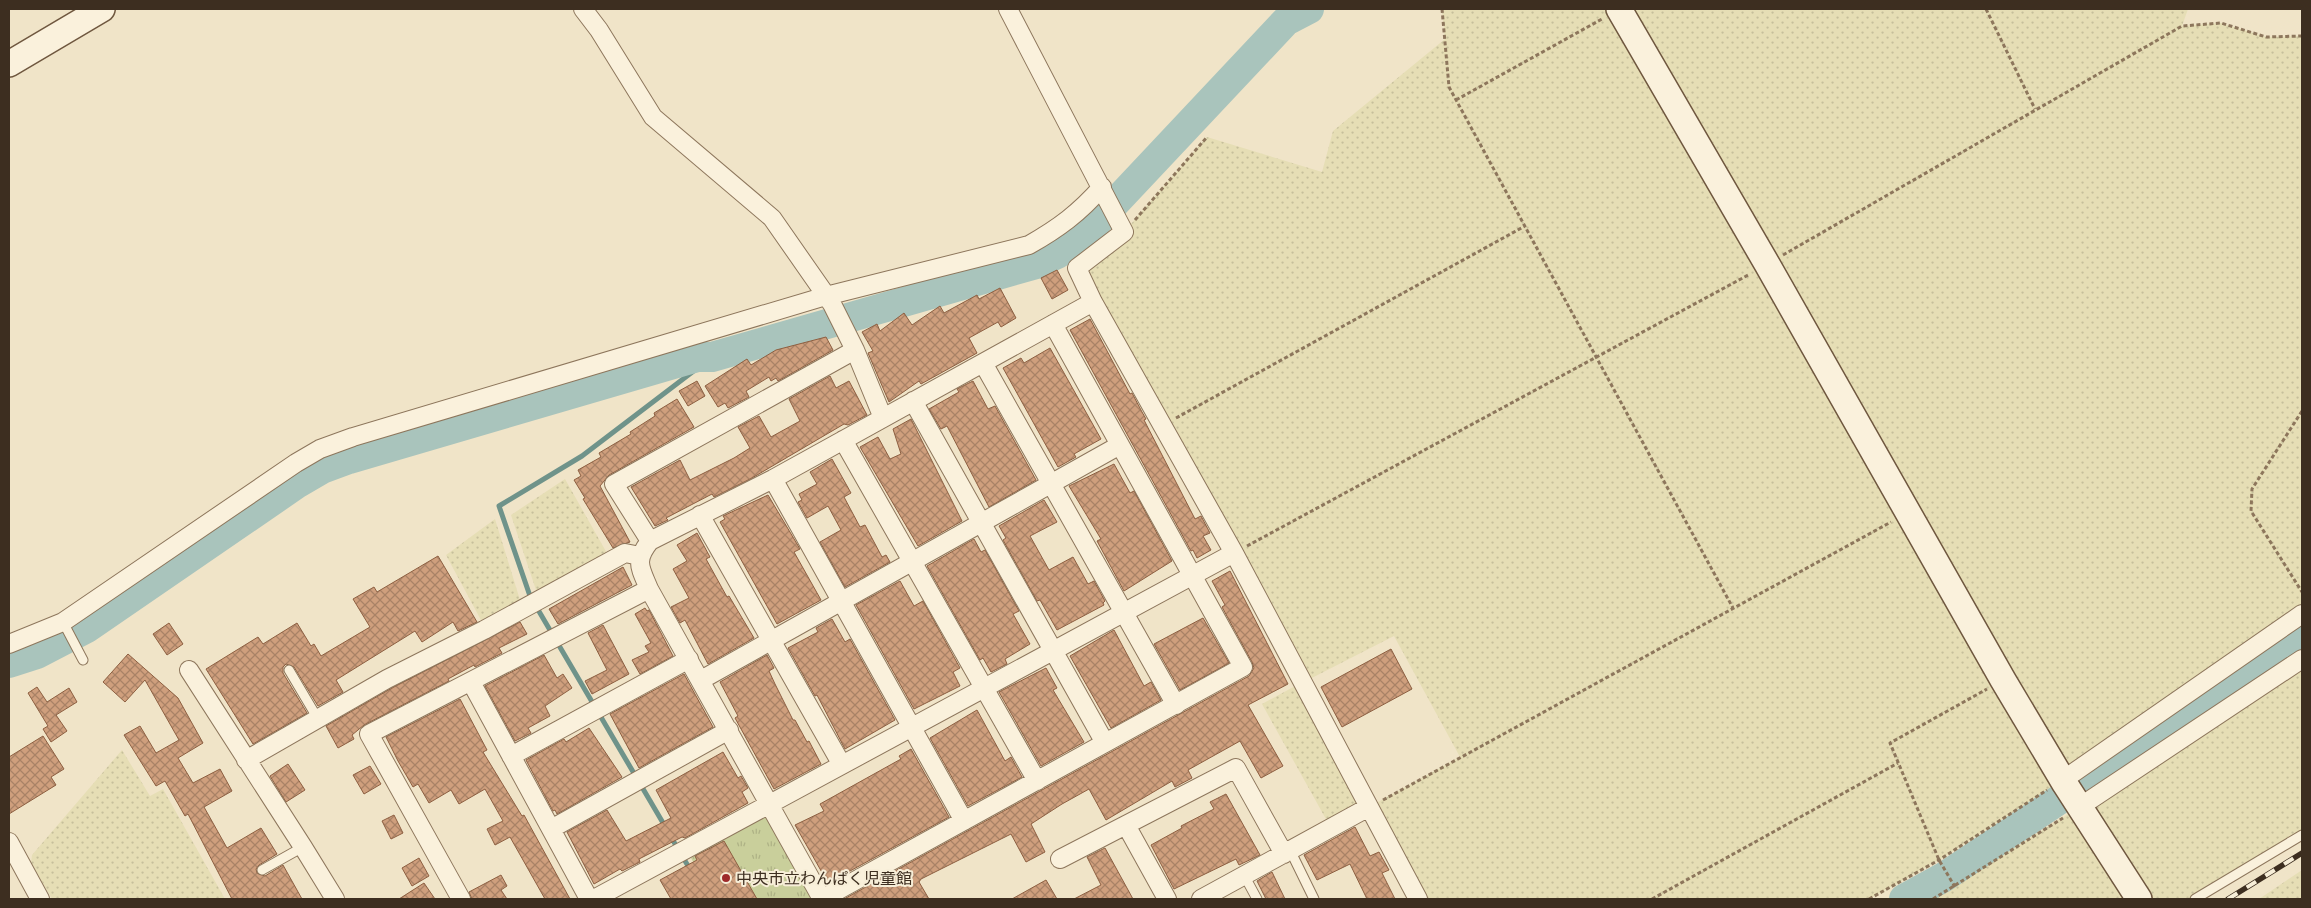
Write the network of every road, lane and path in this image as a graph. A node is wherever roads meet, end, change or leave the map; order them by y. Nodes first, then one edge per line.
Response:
1 (102, 9) edge
2 (583, 9) edge
3 (1008, 9) edge
4 (1442, 9) edge
5 (1619, 9) edge
6 (1986, 9) edge
7 (2302, 36) edge
8 (9, 64) edge
9 (1456, 100) junction
10 (2035, 109) junction
11 (1207, 137) dead end
12 (1104, 192) junction
13 (1525, 226) junction
14 (1124, 232) junction
15 (1767, 264) junction
16 (829, 300) junction
17 (1093, 302) junction
18 (1053, 324) junction
19 (855, 350) junction
20 (1595, 356) junction
21 (983, 362) junction
22 (913, 400) junction
23 (2302, 412) edge
24 (883, 418) junction
25 (1163, 426) junction
26 (844, 440) junction
27 (1120, 445) junction
28 (773, 478) junction
29 (1052, 484) junction
30 (1908, 512) junction
31 (700, 515) junction
32 (981, 523) junction
33 (650, 541) junction
34 (1234, 553) junction
35 (640, 556) junction
36 (912, 562) junction
37 (1193, 575) junction
38 (649, 589) junction
39 (2302, 592) edge
40 (841, 602) junction
41 (1733, 608) junction
42 (1123, 612) junction
43 (2302, 614) edge
44 (63, 622) junction
45 (771, 641) junction
46 (9, 644) edge
47 (1053, 650) junction
48 (2302, 658) edge
49 (689, 659) junction
50 (83, 660) dead end
51 (189, 670) dead end
52 (289, 670) dead end
53 (701, 680) junction
54 (2003, 680) junction
55 (471, 682) junction
56 (984, 688) junction
57 (1176, 705) junction
58 (318, 719) junction
59 (911, 727) junction
60 (729, 730) junction
61 (1105, 743) junction
62 (511, 756) junction
63 (246, 760) junction
64 (1898, 763) junction
65 (842, 765) junction
66 (1037, 781) junction
67 (2071, 793) junction
68 (770, 804) junction
69 (1369, 807) junction
70 (964, 821) junction
71 (1126, 825) junction
72 (551, 829) junction
73 (2302, 835) edge
74 (9, 842) edge
75 (304, 846) junction
76 (1287, 852) junction
77 (1060, 859) dead end
78 (1940, 860) junction
79 (262, 870) dead end
80 (1244, 875) junction
81 (1955, 887) junction
82 (40, 899) edge
83 (334, 899) edge
84 (461, 899) edge
85 (589, 899) edge
86 (594, 899) edge
87 (822, 899) edge
88 (1167, 899) edge
89 (1201, 899) edge
90 (1257, 899) edge
91 (1314, 899) edge
92 (1418, 899) edge
93 (1652, 899) edge
94 (1869, 899) edge
95 (1933, 899) edge
96 (2139, 899) edge
97 (2195, 899) edge

1 - 8 street
2 - 16 street
3 - 12 street
4 - 9 path
5 - 9 path
5 - 15 street
6 - 10 path
7 - 10 path
9 - 13 path
10 - 15 path
11 - 14 path
12 - 14 street
12 - 16 street
13 - 20 path
13 - 25 path
14 - 17 street
15 - 20 path
15 - 30 street
16 - 19 street
16 - 44 street
17 - 18 street
17 - 25 street
18 - 21 street
18 - 27 street
19 - 24 street
19 - 33 street
20 - 34 path
20 - 41 path
21 - 22 street
21 - 29 street
22 - 24 street
22 - 32 street
23 - 39 path
24 - 26 street
25 - 34 street
26 - 28 street
26 - 36 street
27 - 29 street
27 - 37 street
28 - 31 street
28 - 40 street
29 - 32 street
29 - 42 street
30 - 41 path
30 - 54 street
31 - 33 street
31 - 45 street
32 - 36 street
32 - 47 street
33 - 35 street
34 - 37 street
34 - 69 street
35 - 38 street
35 - 58 street
36 - 40 street
36 - 56 street
37 - 42 street
37 - 57 street
38 - 49 street
38 - 55 street
40 - 45 street
40 - 59 street
41 - 69 path
42 - 47 street
42 - 57 street
43 - 67 street
44 - 46 street
44 - 50 lane
45 - 53 street
45 - 65 street
47 - 56 street
47 - 61 street
48 - 67 street
49 - 53 street
49 - 62 street
51 - 63 street
52 - 58 lane
53 - 60 street
54 - 64 path
54 - 67 street
55 - 62 street
55 - 84 street
56 - 59 street
56 - 66 street
57 - 61 street
58 - 63 street
59 - 65 street
59 - 70 street
60 - 68 street
60 - 72 street
61 - 66 street
62 - 72 street
63 - 75 street
64 - 78 path
64 - 93 path
65 - 68 street
66 - 70 street
67 - 78 path
67 - 81 path
67 - 96 street
68 - 86 street
68 - 87 street
69 - 76 street
69 - 92 street
70 - 87 street
71 - 76 street
71 - 77 street
71 - 88 street
72 - 85 street
73 - 97 lane
74 - 82 street
75 - 79 lane
75 - 83 street
76 - 80 street
76 - 91 lane
78 - 81 path
78 - 94 path
80 - 89 street
80 - 90 lane
81 - 95 path

